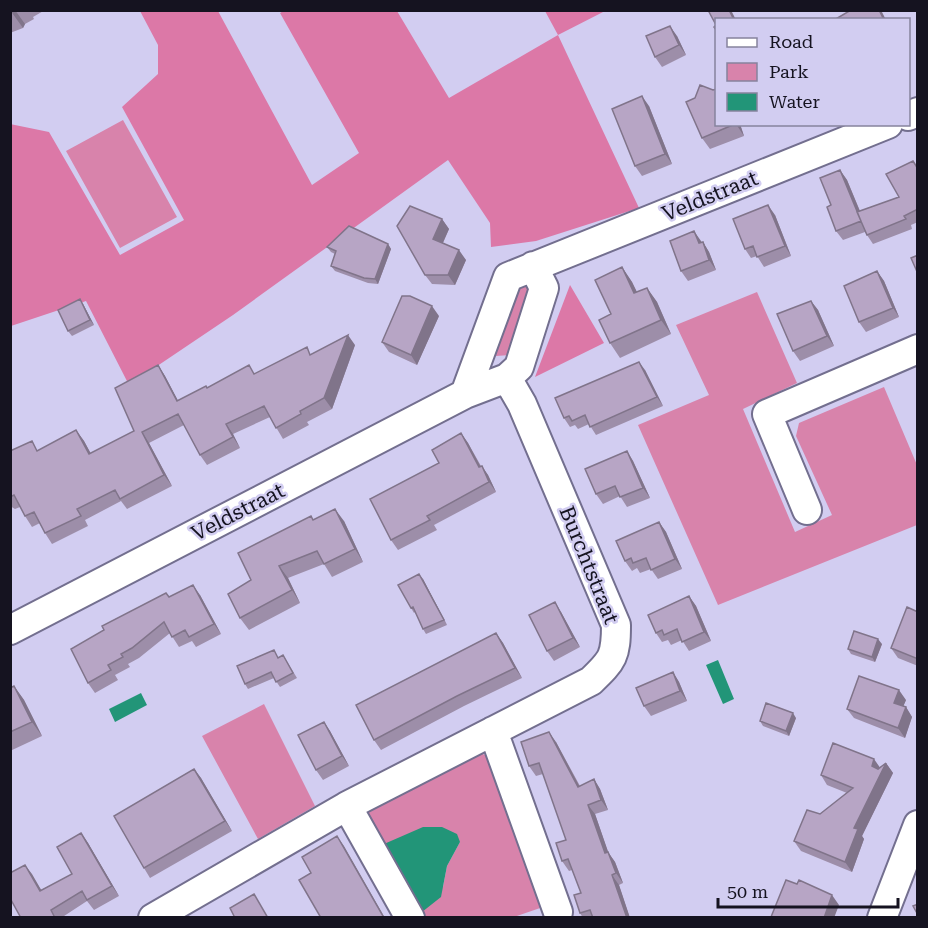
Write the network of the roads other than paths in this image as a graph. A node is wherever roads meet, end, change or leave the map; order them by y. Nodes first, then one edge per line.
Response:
1 (883, 126) edge
2 (533, 266) junction
3 (918, 349) edge
4 (507, 378) junction
5 (465, 394) junction
6 (807, 510) dead end
7 (10, 630) edge
8 (493, 731) junction
9 (347, 806) junction
10 (918, 825) edge
11 (554, 916) edge
12 (153, 918) edge
13 (410, 918) edge
14 (882, 918) edge

1 - 2 street, Veldstraat
2 - 4 street
2 - 5 street, Veldstraat
3 - 6 street
4 - 5 street, Veldstraat
4 - 8 street, Burchtstraat
5 - 7 street, Veldstraat
8 - 9 street, Burchtstraat
8 - 11 street
9 - 12 street, Burchtstraat
9 - 13 street
10 - 14 street

